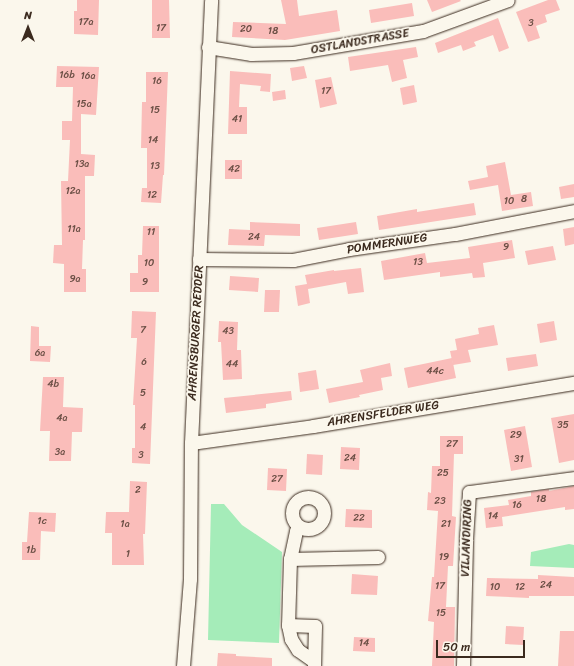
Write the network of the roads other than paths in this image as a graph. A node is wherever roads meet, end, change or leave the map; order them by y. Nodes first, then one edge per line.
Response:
1 (211, 0) edge
2 (508, 0) edge
3 (208, 47) junction
4 (574, 211) edge
5 (199, 259) junction
6 (574, 383) edge
7 (191, 442) junction
8 (574, 478) edge
9 (298, 526) dead end
10 (378, 557) dead end
11 (290, 559) junction
12 (288, 625) junction
13 (314, 663) edge
14 (183, 666) edge
15 (463, 666) edge

1 - 3 street, AHRENSBURGER REDDER
2 - 3 street, OSTLANDSTRASSE
3 - 5 street, AHRENSBURGER REDDER
4 - 5 street, POMMERNWEG
5 - 7 street, AHRENSBURGER REDDER
6 - 7 street, AHRENSFELDER WEG
7 - 14 street, AHRENSBURGER REDDER
8 - 15 street, VILJANDIRING
9 - 11 street
10 - 11 street
11 - 12 street
12 - 13 street
12 - 13 street

